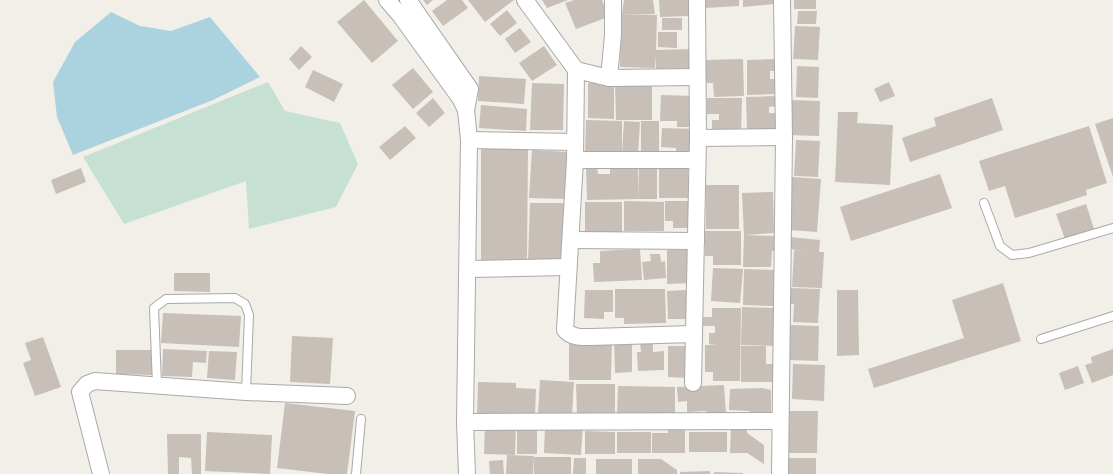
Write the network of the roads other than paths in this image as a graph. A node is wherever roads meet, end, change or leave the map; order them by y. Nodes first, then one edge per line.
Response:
1 (386, 0) edge
2 (525, 0) edge
3 (613, 0) edge
4 (697, 0) edge
5 (782, 0) edge
6 (407, 6) edge
7 (576, 70) junction
8 (697, 77) junction
9 (609, 78) junction
10 (784, 137) junction
11 (698, 138) junction
12 (469, 140) junction
13 (574, 142) junction
14 (575, 160) junction
15 (697, 160) junction
16 (984, 203) dead end
17 (1113, 228) edge
18 (571, 240) junction
19 (696, 241) junction
20 (568, 268) junction
21 (468, 269) junction
22 (1113, 316) edge
23 (694, 334) junction
24 (1041, 339) dead end
25 (693, 383) dead end
26 (157, 385) junction
27 (246, 392) junction
28 (347, 396) dead end
29 (362, 419) dead end
30 (780, 421) junction
31 (465, 422) junction
32 (101, 474) edge
33 (356, 474) edge
34 (467, 474) edge
35 (780, 474) edge

1 - 6 street
2 - 7 street
3 - 9 street
4 - 8 street
5 - 10 street
6 - 12 street
7 - 9 street
7 - 13 street
8 - 9 street
8 - 11 street
10 - 11 street
10 - 30 street
11 - 15 street
12 - 13 street
12 - 21 street
13 - 14 street
14 - 15 street
14 - 18 street
15 - 19 street
16 - 17 lane
18 - 19 street
18 - 20 street
19 - 23 street
20 - 21 street
20 - 23 street
21 - 31 street
22 - 24 lane
23 - 25 street
26 - 27 street
26 - 27 lane
26 - 32 street
27 - 28 street
29 - 33 lane
30 - 31 street
30 - 35 street
31 - 34 street

